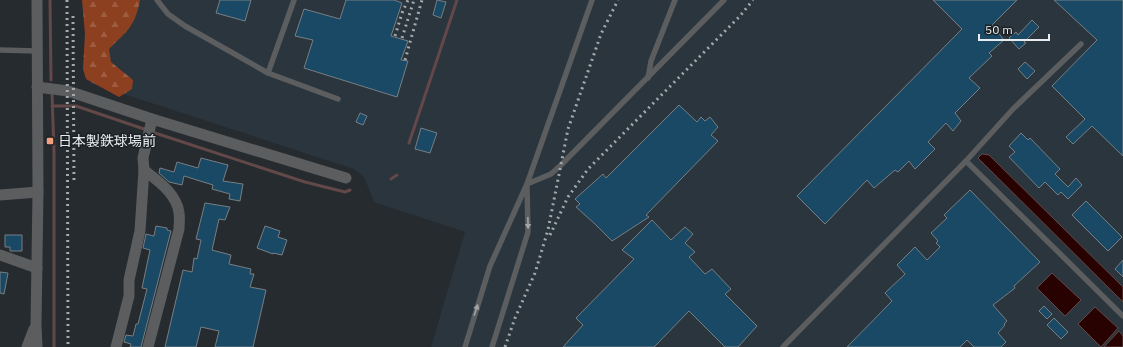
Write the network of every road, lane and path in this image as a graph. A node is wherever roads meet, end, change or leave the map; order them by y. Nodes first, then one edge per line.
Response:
1 (37, 0) edge
2 (157, 0) edge
3 (294, 0) edge
4 (592, 0) edge
5 (674, 0) edge
6 (724, 0) edge
7 (1081, 44) dead end
8 (0, 50) edge
9 (37, 51) junction
10 (268, 73) junction
11 (648, 78) junction
12 (37, 87) junction
13 (338, 100) dead end
14 (150, 127) junction
15 (966, 161) junction
16 (144, 170) junction
17 (346, 178) dead end
18 (527, 184) junction
19 (38, 192) junction
20 (0, 195) edge
21 (0, 255) edge
22 (37, 268) junction
23 (1123, 316) edge
24 (36, 325) junction
25 (27, 347) edge
26 (37, 347) edge
27 (116, 347) edge
28 (148, 347) edge
29 (465, 347) edge
30 (492, 347) edge
31 (783, 347) edge

1 - 9 street
2 - 10 lane
3 - 10 lane
4 - 18 lane
5 - 11 lane
6 - 11 lane
7 - 15 lane
8 - 9 lane
9 - 12 street
10 - 13 lane
11 - 18 lane
12 - 14 street
12 - 19 street
14 - 16 street
14 - 17 street
15 - 23 lane
15 - 31 lane
16 - 27 street
16 - 28 street
29 -> 18 lane
18 -> 30 lane
19 - 20 street
19 - 22 street
21 - 22 street
22 - 24 street
24 - 25 street
24 - 26 street

